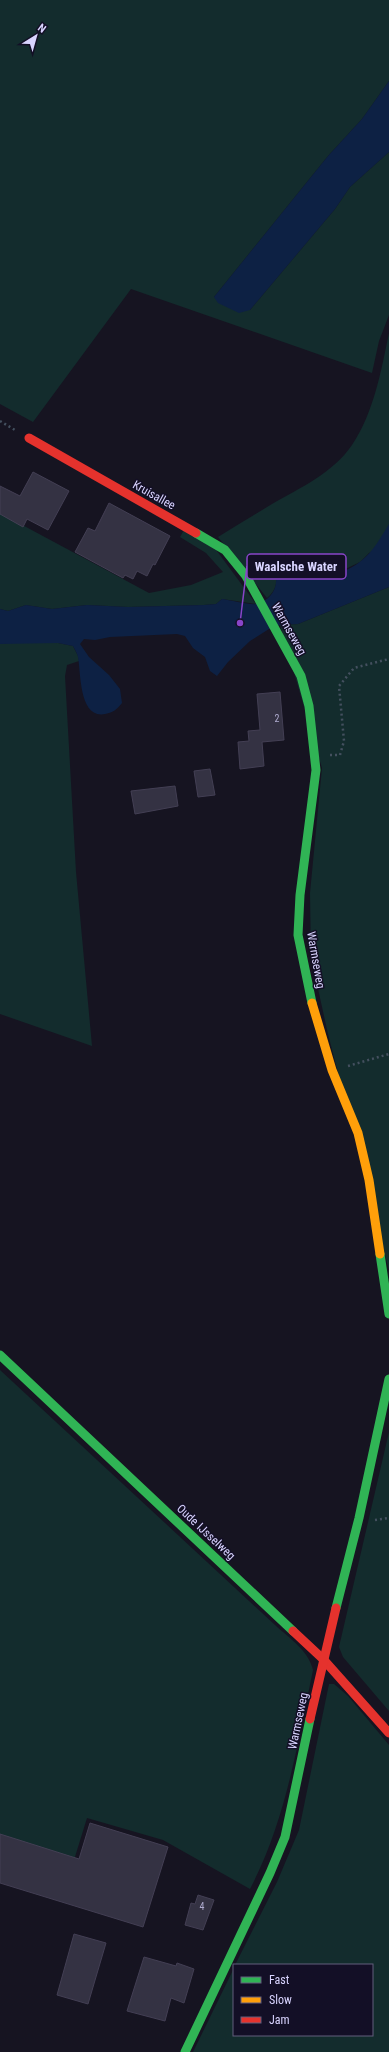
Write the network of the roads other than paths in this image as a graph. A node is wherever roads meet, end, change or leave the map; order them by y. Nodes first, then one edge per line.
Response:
1 (29, 438) dead end
2 (253, 589) joint
3 (389, 1314) edge
4 (0, 1354) edge
5 (389, 1379) edge
6 (323, 1659) junction
7 (389, 1733) edge
8 (185, 2052) edge

1 - 2 street, Kruisallee
2 - 3 street, Warmseweg
4 - 6 street, Oude IJsselweg
5 - 6 street, Warmseweg
6 - 7 street, Oude IJsselweg
6 - 8 street, Warmseweg

